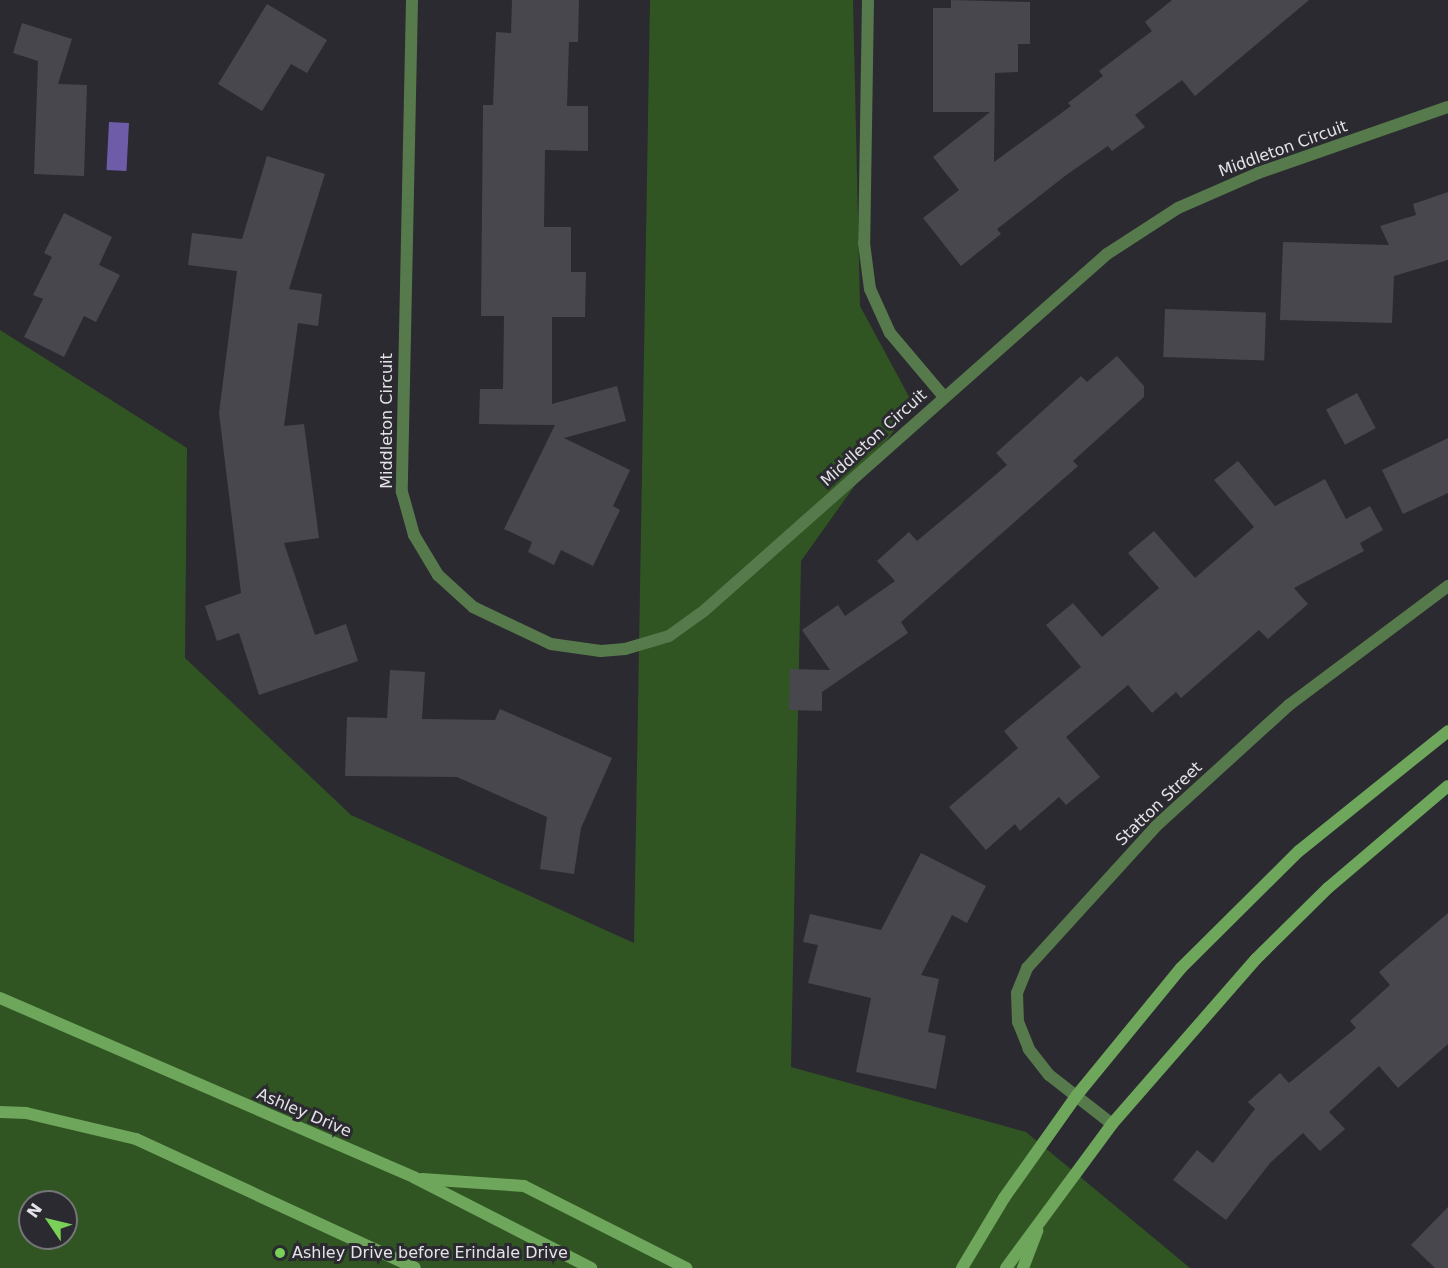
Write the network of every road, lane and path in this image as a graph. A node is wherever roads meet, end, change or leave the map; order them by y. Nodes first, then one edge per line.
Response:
1 (412, 0) edge
2 (868, 0) edge
3 (1448, 107) edge
4 (944, 397) junction
5 (1448, 586) edge
6 (1448, 731) edge
7 (1448, 786) edge
8 (0, 998) edge
9 (1077, 1095) junction
10 (0, 1112) edge
11 (1112, 1124) junction
12 (415, 1178) junction
13 (1043, 1213) junction
14 (590, 1267) edge
15 (415, 1268) edge
16 (686, 1268) edge
17 (962, 1268) edge
18 (1006, 1268) edge
19 (1023, 1268) edge

1 - 4 street, Middleton Circuit
2 - 4 street, Middleton Circuit
3 - 4 street, Middleton Circuit
5 - 9 street, Statton Street
6 - 9 main road
7 - 11 main road
8 - 12 main road, Ashley Drive
9 - 11 street, Statton Street
9 - 17 main road
10 - 15 main road
11 - 13 main road
12 - 14 main road, Ashley Drive
12 - 16 main road
13 - 18 main road
13 - 19 main road

